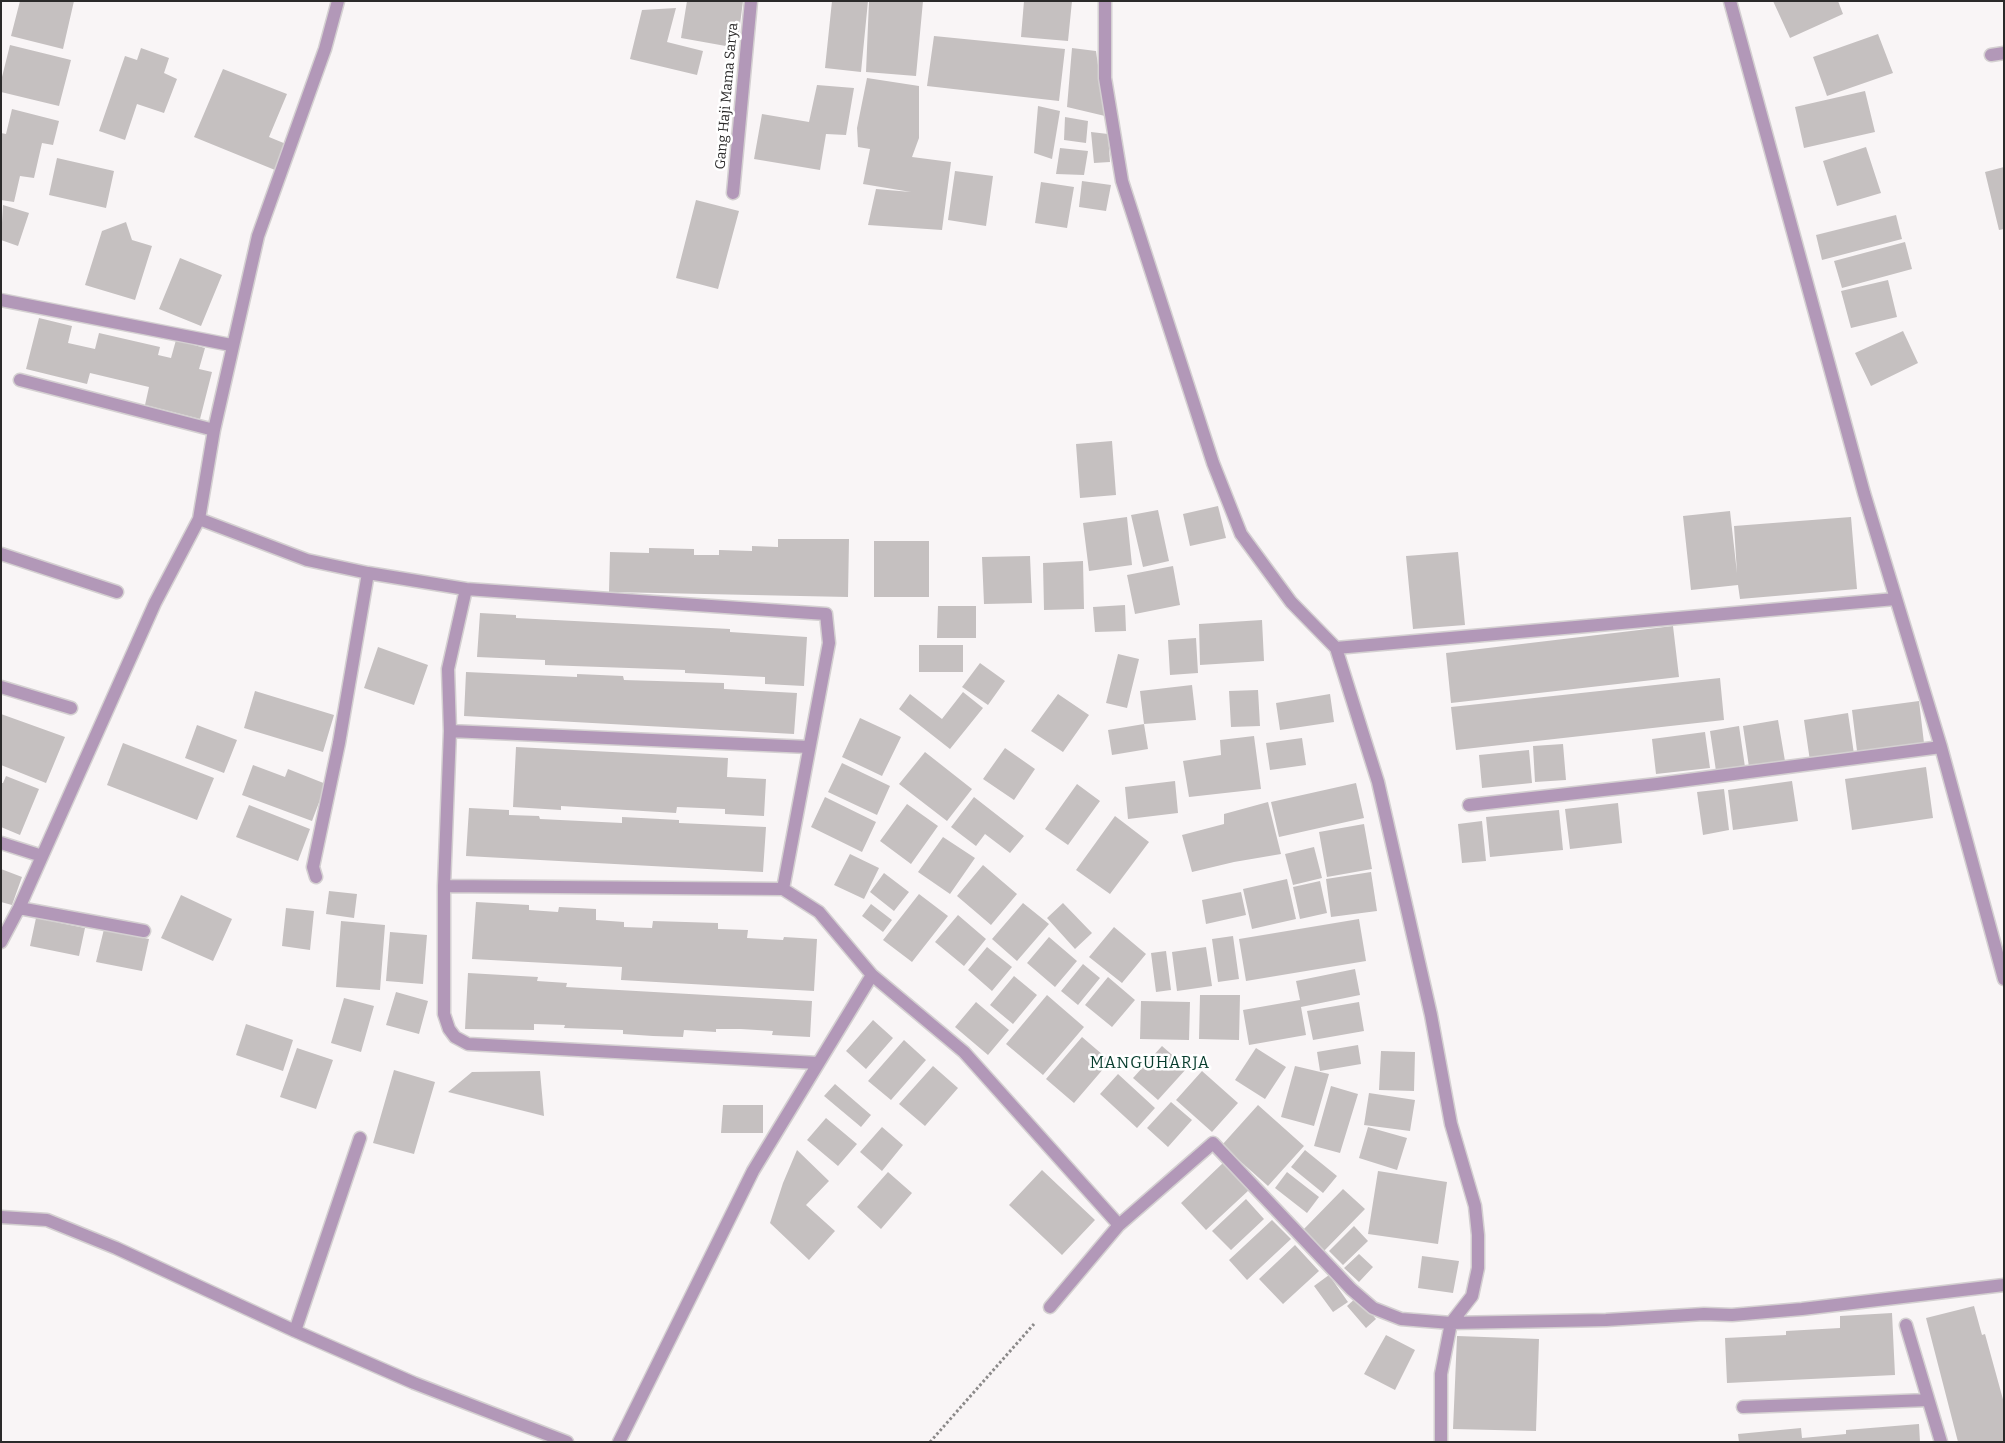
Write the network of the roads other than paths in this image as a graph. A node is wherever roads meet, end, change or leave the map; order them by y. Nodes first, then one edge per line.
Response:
1 (338, 1) edge
2 (751, 1) edge
3 (1105, 1) edge
4 (1730, 1) edge
5 (733, 193) dead end
6 (1, 300) edge
7 (231, 345) junction
8 (20, 380) dead end
9 (214, 430) junction
10 (199, 519) junction
11 (1, 554) edge
12 (368, 573) junction
13 (466, 589) junction
14 (117, 592) dead end
15 (1895, 599) junction
16 (1336, 648) junction
17 (1, 687) edge
18 (71, 708) dead end
19 (450, 731) junction
20 (809, 747) junction
21 (1940, 747) junction
22 (1469, 805) dead end
23 (1, 843) edge
24 (42, 856) junction
25 (316, 877) dead end
26 (444, 886) junction
27 (783, 889) junction
28 (19, 908) junction
29 (144, 931) dead end
30 (1998, 934) edge
31 (1, 942) edge
32 (872, 974) junction
33 (2004, 978) edge
34 (818, 1063) junction
35 (360, 1138) dead end
36 (1, 1217) edge
37 (1119, 1225) junction
38 (2004, 1285) edge
39 (1050, 1307) road end
40 (1451, 1323) junction
41 (1906, 1325) dead end
42 (295, 1331) junction
43 (1928, 1400) junction
44 (1743, 1407) dead end
45 (567, 1442) edge
46 (619, 1442) edge
47 (1441, 1442) edge
48 (1941, 1442) edge

1 - 7 street
2 - 5 street, Gang Haji Mama Sarya
3 - 16 street
4 - 15 street
6 - 7 street
7 - 9 street
8 - 9 street
9 - 10 street
10 - 12 street
10 - 24 street
11 - 14 street
12 - 13 street
12 - 25 street
13 - 19 street
13 - 20 street
15 - 16 street
15 - 21 street
16 - 40 street
17 - 18 street
19 - 20 street
19 - 26 street
20 - 27 street
21 - 22 street
21 - 30 street
23 - 24 street
24 - 28 street
26 - 27 street
26 - 34 street
27 - 32 street
28 - 29 street
28 - 31 street
30 - 33 street
32 - 34 street
32 - 37 street
34 - 46 street
35 - 42 street
36 - 42 street
37 - 39 street
37 - 40 street
38 - 40 street
40 - 47 street
41 - 43 street
42 - 45 street
43 - 44 street
43 - 48 street

